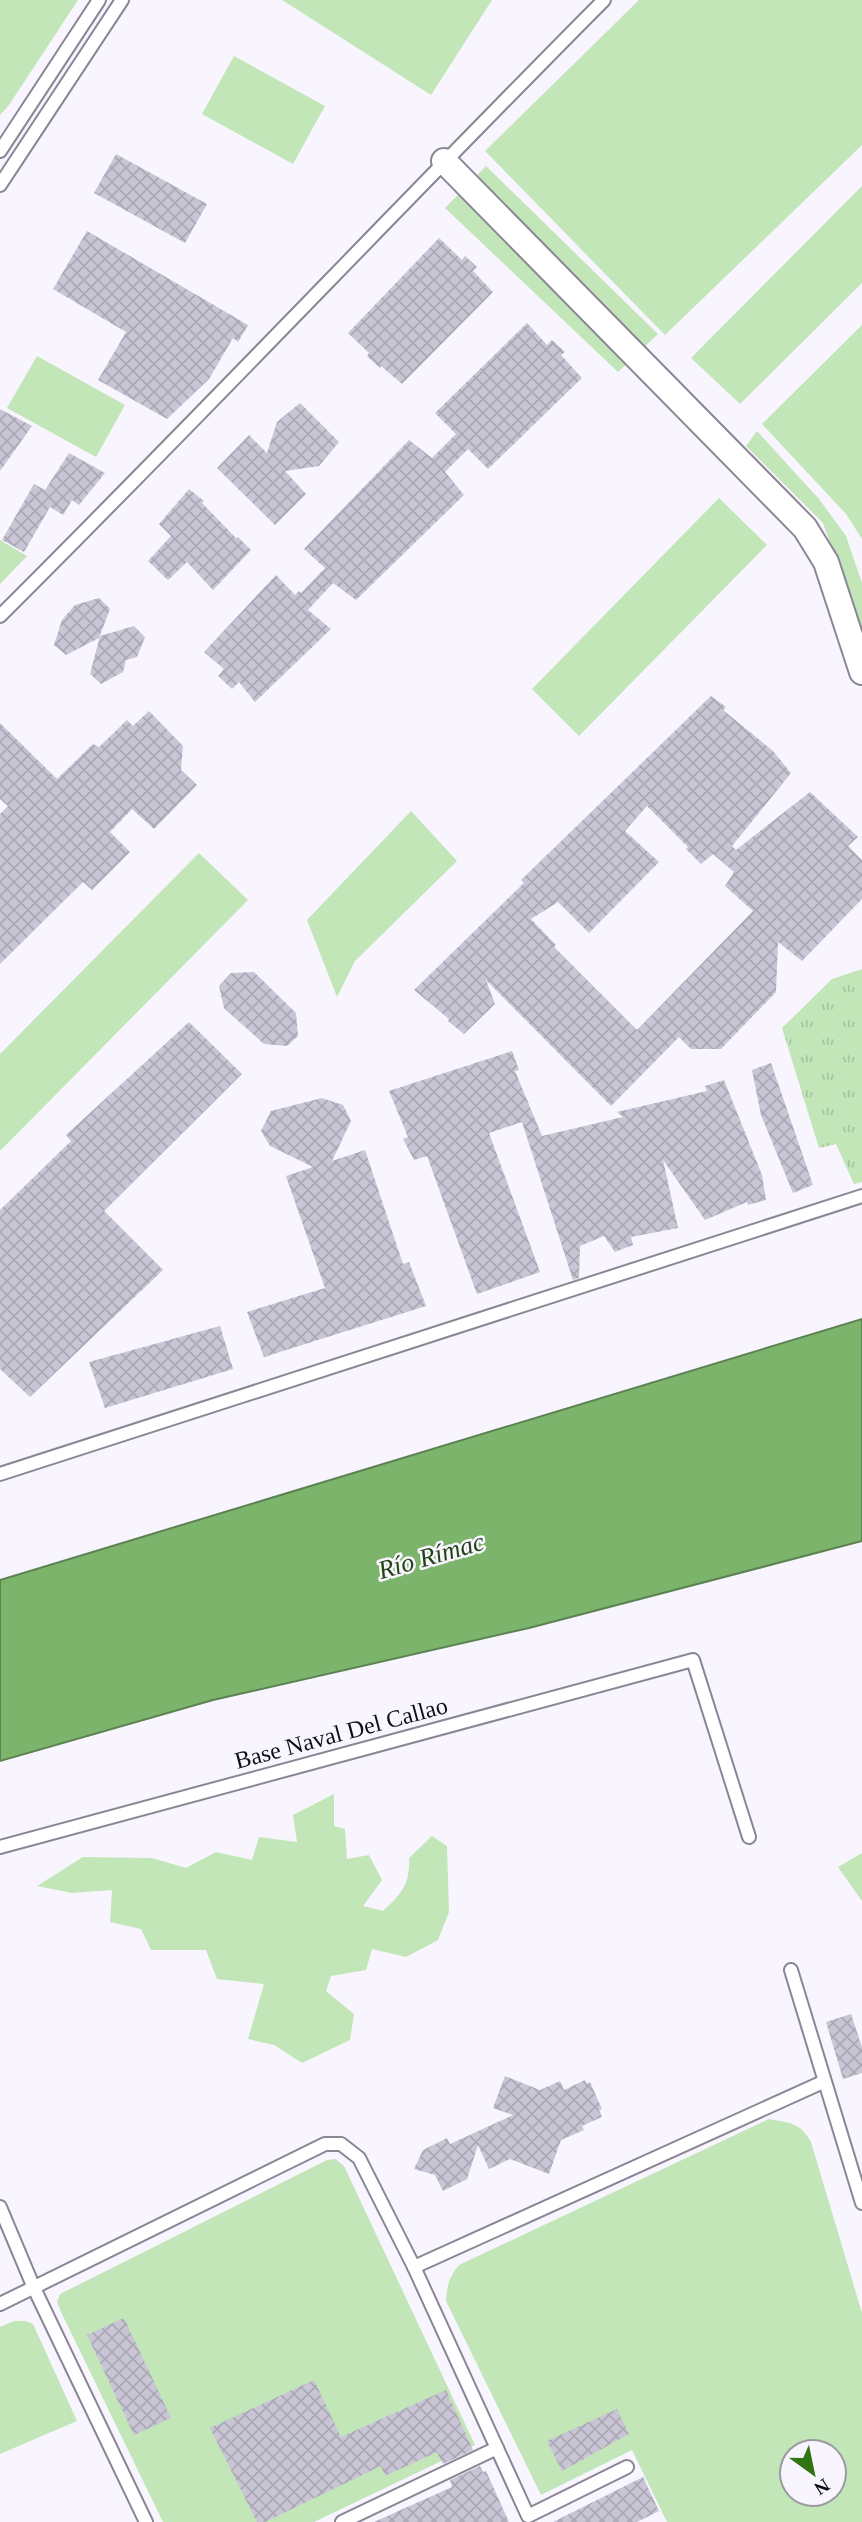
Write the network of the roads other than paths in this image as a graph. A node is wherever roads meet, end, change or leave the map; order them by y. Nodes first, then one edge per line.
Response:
1 (99, 0) edge
2 (122, 0) edge
3 (604, 0) edge
4 (1, 147) edge
5 (444, 161) junction
6 (0, 185) edge
7 (0, 616) edge
8 (862, 673) edge
9 (862, 1196) edge
10 (0, 1474) edge
11 (749, 1837) dead end
12 (0, 1847) edge
13 (791, 1970) dead end
14 (824, 2082) junction
15 (862, 2203) edge
16 (0, 2207) edge
17 (414, 2267) junction
18 (34, 2288) junction
19 (0, 2304) edge
20 (497, 2448) junction
21 (627, 2467) dead end
22 (146, 2522) edge
23 (342, 2522) edge

1 - 4 lane
2 - 6 lane
3 - 5 lane
5 - 7 lane
5 - 8 street
9 - 10 lane
11 - 12 lane, Base Naval Del Callao
13 - 14 lane
14 - 15 lane
14 - 17 lane
16 - 18 lane
17 - 18 lane
17 - 20 lane
18 - 19 lane
18 - 22 lane
20 - 21 lane
20 - 23 lane

